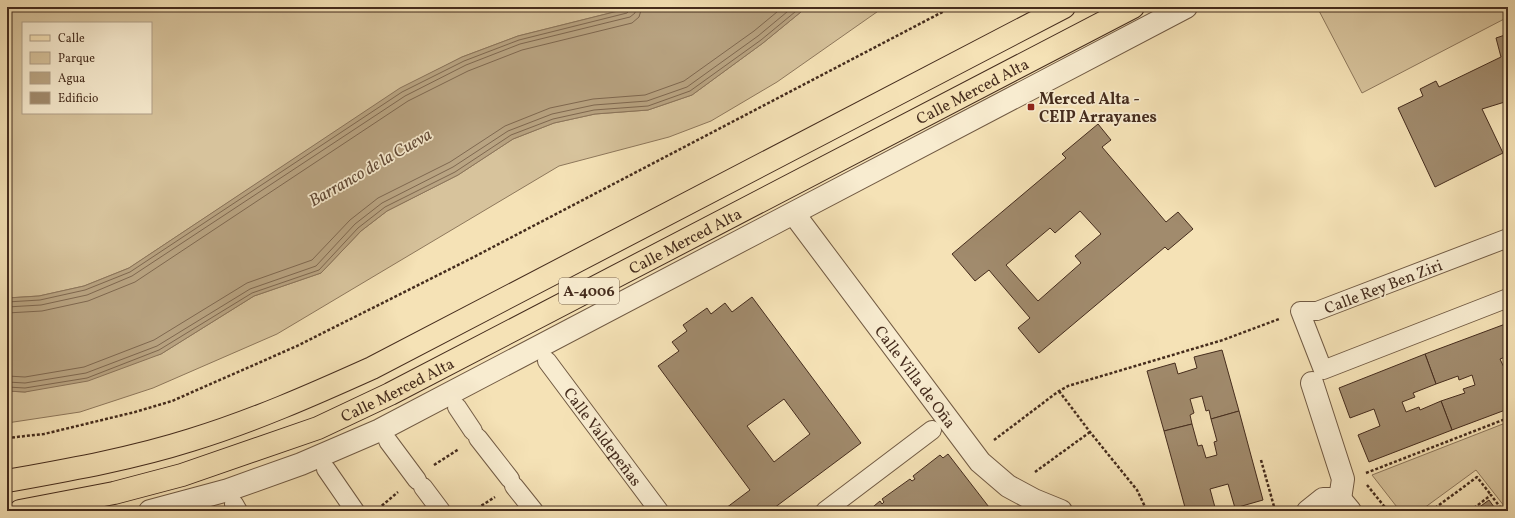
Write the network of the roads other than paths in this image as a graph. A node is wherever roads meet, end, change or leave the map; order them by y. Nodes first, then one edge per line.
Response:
1 (1064, 7) edge
2 (1133, 7) edge
3 (1186, 7) edge
4 (794, 214) junction
5 (1508, 238) edge
6 (1508, 298) edge
7 (547, 361) dead end
8 (1312, 383) dead end
9 (457, 407) dead end
10 (932, 430) dead end
11 (388, 442) dead end
12 (326, 469) dead end
13 (7, 482) edge
14 (1345, 505) edge
15 (20, 511) edge
16 (150, 511) edge
17 (355, 511) edge
18 (440, 511) edge
19 (534, 511) edge
20 (659, 511) edge
21 (825, 511) edge
22 (1060, 511) edge
23 (1308, 511) edge

1 - 13 main road, Calle Merced Alta / A-4006
2 - 15 main road, Calle Merced Alta / A-4006
3 - 4 street, Calle Merced Alta
4 - 16 street, Calle Merced Alta
4 - 22 street, Calle Villa de Oña
5 - 6 street, Calle Rey Ben Ziri
7 - 20 street, Calle Valdepeñas
8 - 14 street
9 - 19 street
10 - 21 street
11 - 18 street
12 - 17 street
14 - 23 street

